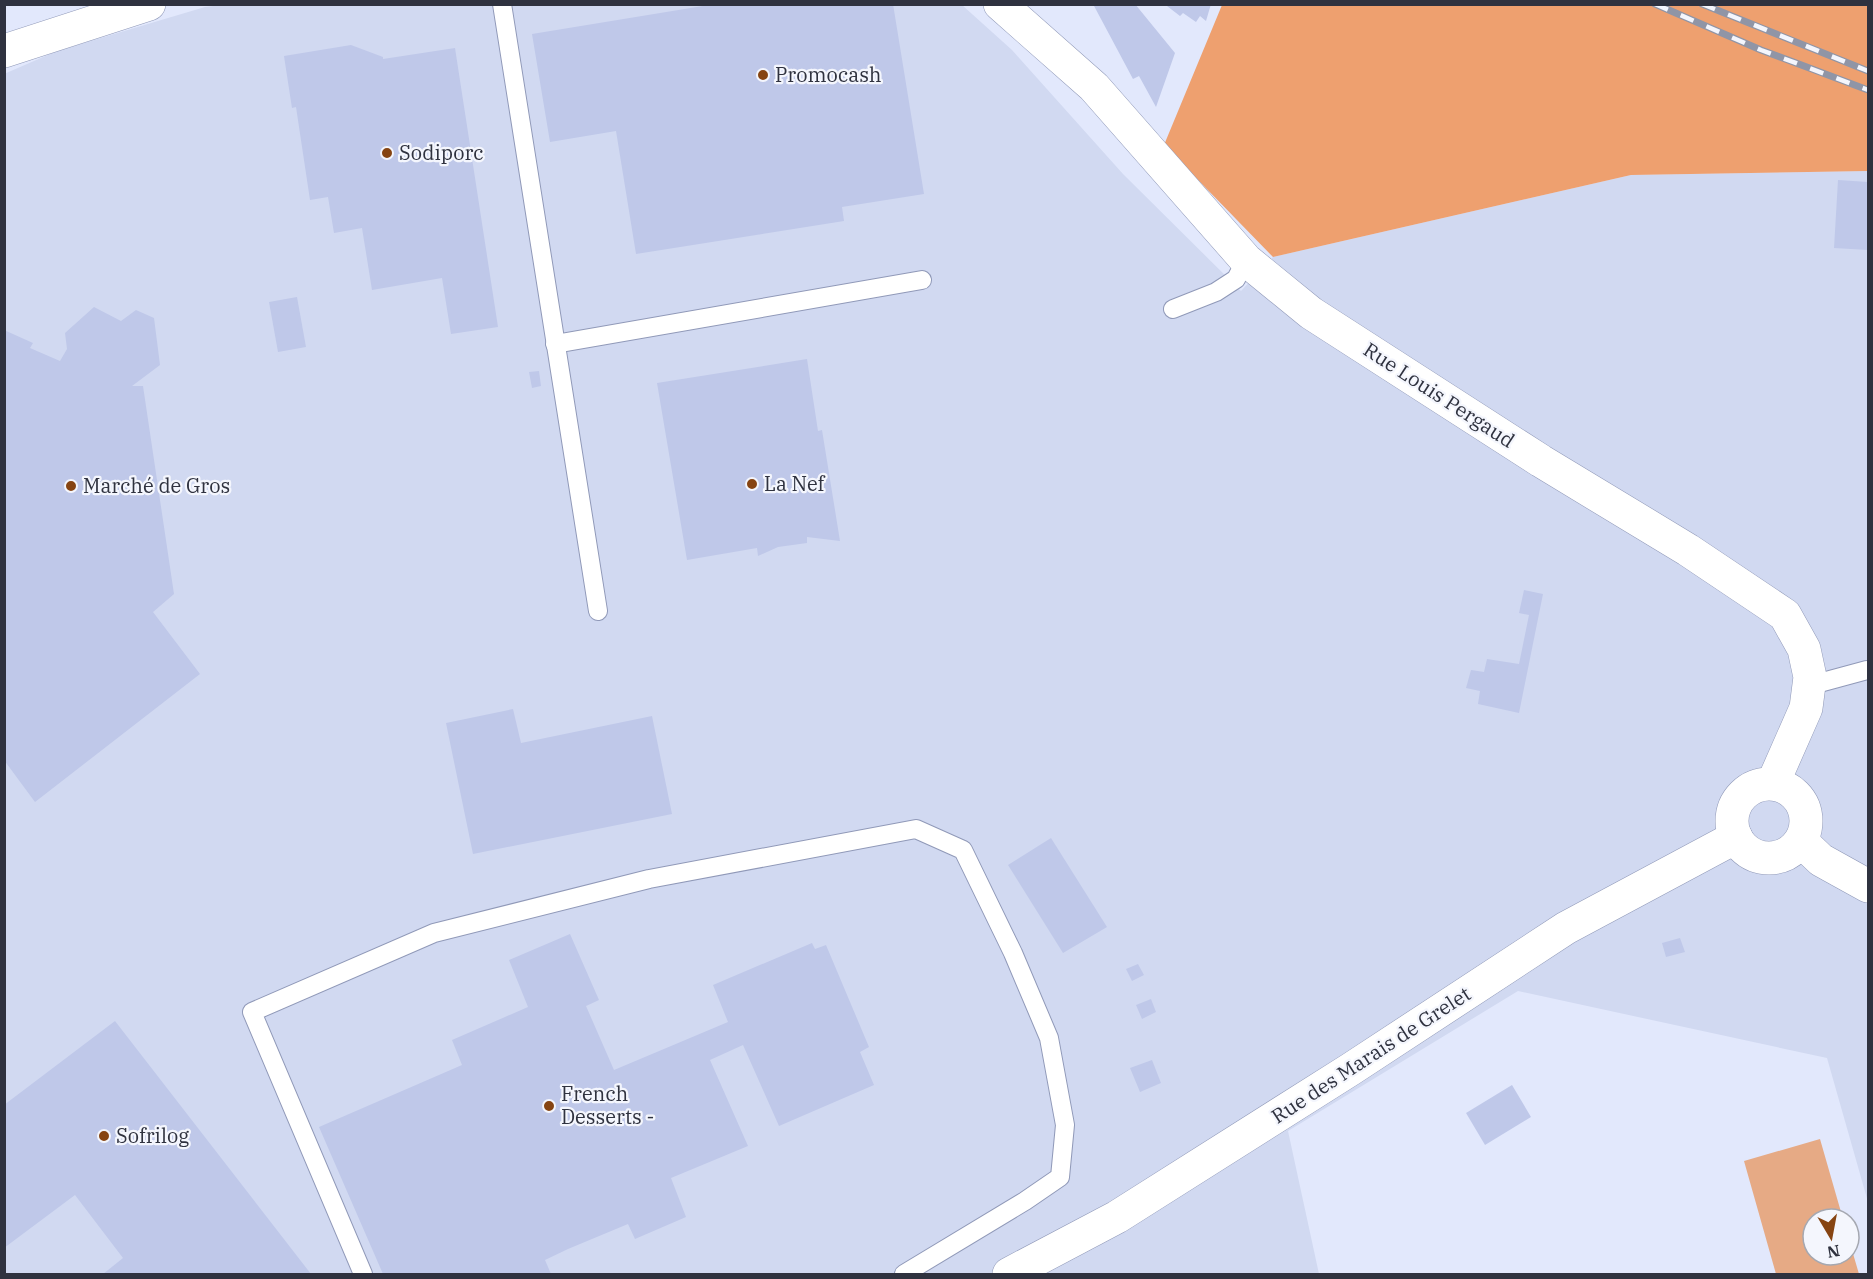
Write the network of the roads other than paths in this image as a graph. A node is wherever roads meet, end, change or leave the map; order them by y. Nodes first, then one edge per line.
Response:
1 (149, 4) edge
2 (502, 4) edge
3 (1000, 4) edge
4 (4, 51) edge
5 (1246, 260) junction
6 (922, 280) dead end
7 (1173, 309) dead end
8 (555, 344) junction
9 (598, 611) dead end
10 (1867, 670) edge
11 (1808, 686) junction
12 (1773, 783) junction
13 (1736, 837) junction
14 (1801, 841) junction
15 (1869, 886) edge
16 (363, 1275) edge
17 (904, 1275) edge
18 (1009, 1275) edge

1 - 4 street
2 - 8 lane
3 - 5 street, Rue Louis Pergaud
5 - 7 lane
5 - 11 street, Rue Louis Pergaud
6 - 8 lane
8 - 9 lane
10 - 11 lane
11 - 12 street, Rue Louis Pergaud
12 - 13 street
12 - 14 street
13 - 14 street
13 - 18 street, Rue des Marais de Grelet
14 - 15 street
16 - 17 lane

